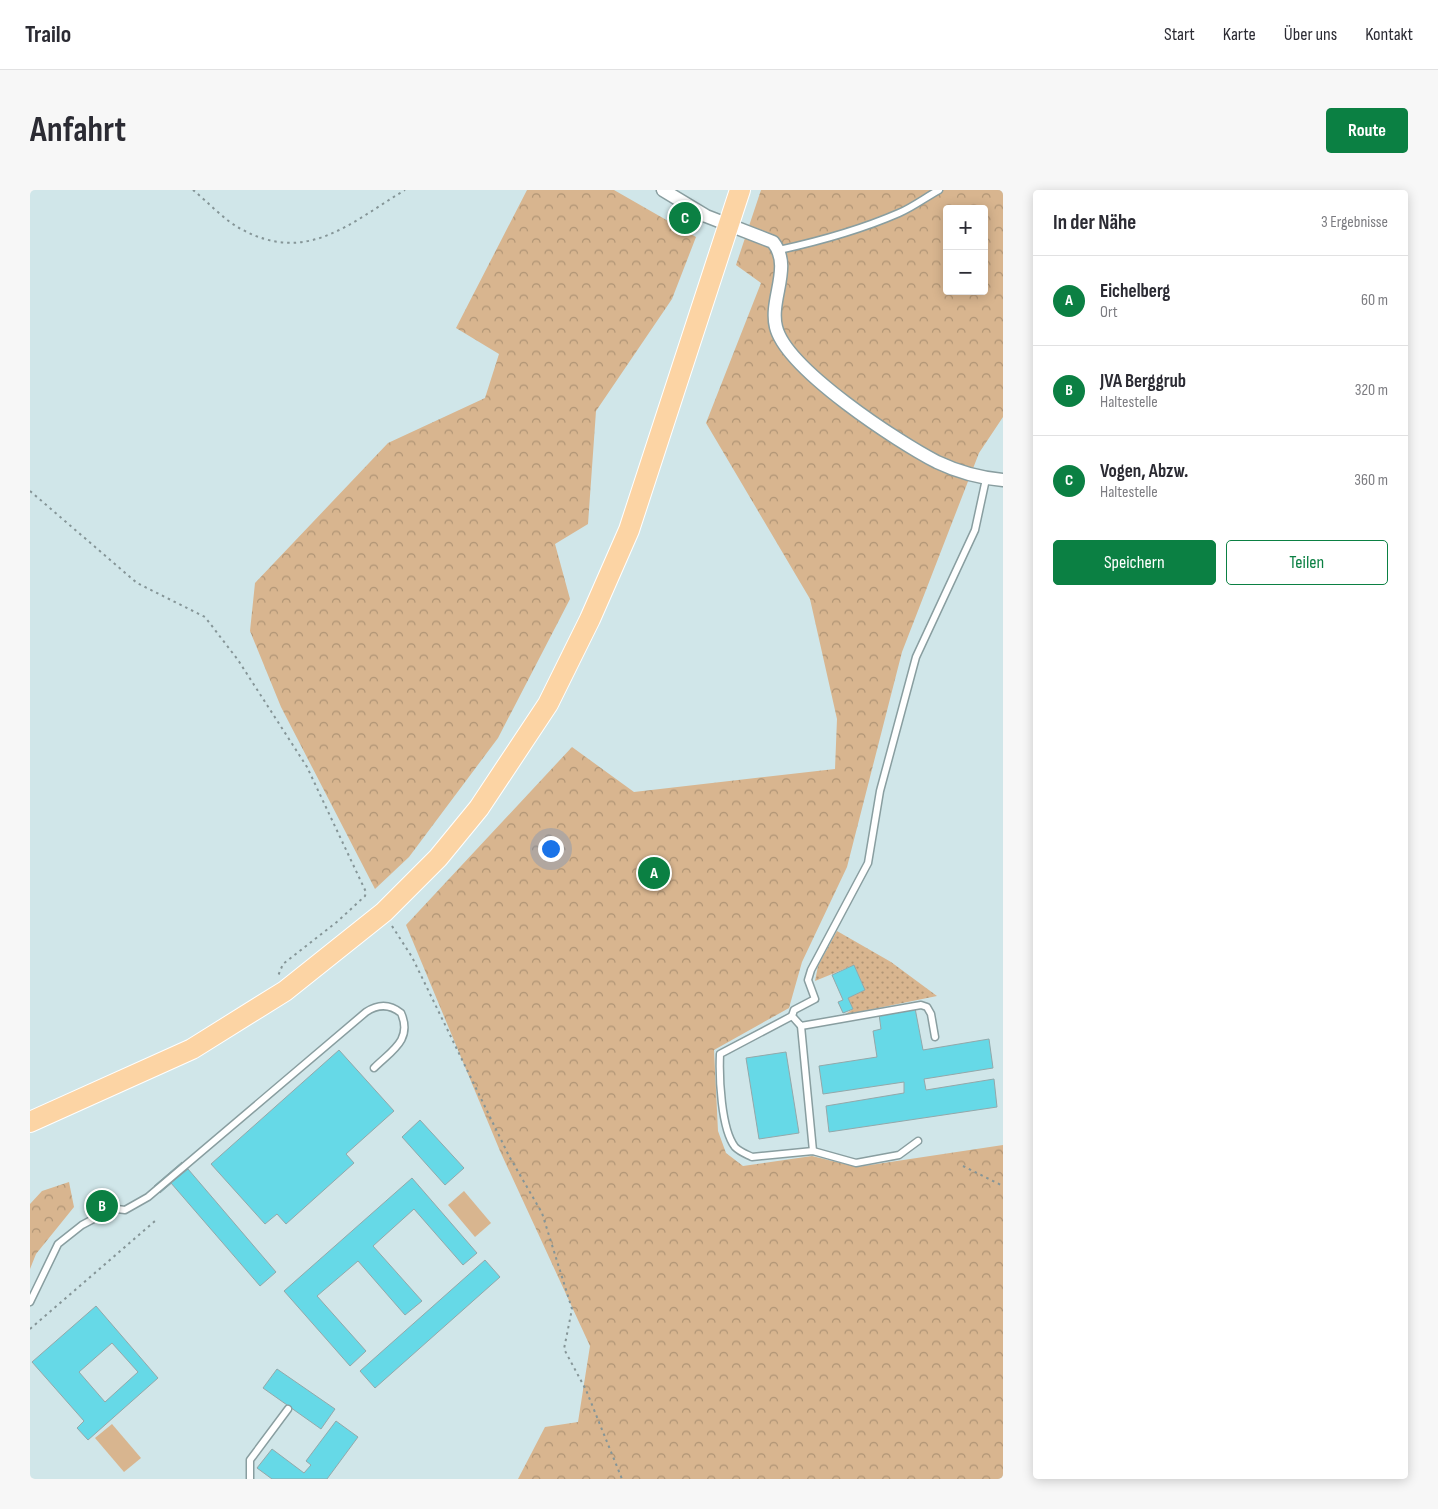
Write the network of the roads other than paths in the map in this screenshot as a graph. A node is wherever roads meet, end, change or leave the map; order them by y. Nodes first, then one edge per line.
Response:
1 (663, 190) edge
2 (740, 190) edge
3 (939, 190) edge
4 (729, 226) junction
5 (779, 250) junction
6 (986, 478) junction
7 (1003, 480) edge
8 (792, 1016) junction
9 (801, 1026) junction
10 (935, 1037) dead end
11 (374, 1068) dead end
12 (30, 1122) edge
13 (918, 1141) dead end
14 (813, 1151) junction
15 (30, 1302) edge
16 (288, 1409) dead end
17 (250, 1479) edge

1 - 4 street
2 - 4 main road
3 - 5 lane
4 - 5 street
4 - 12 main road
5 - 6 street
6 - 7 street
6 - 8 lane
8 - 9 lane
8 - 14 lane
9 - 10 lane
9 - 14 lane
11 - 15 lane
13 - 14 lane
16 - 17 lane

